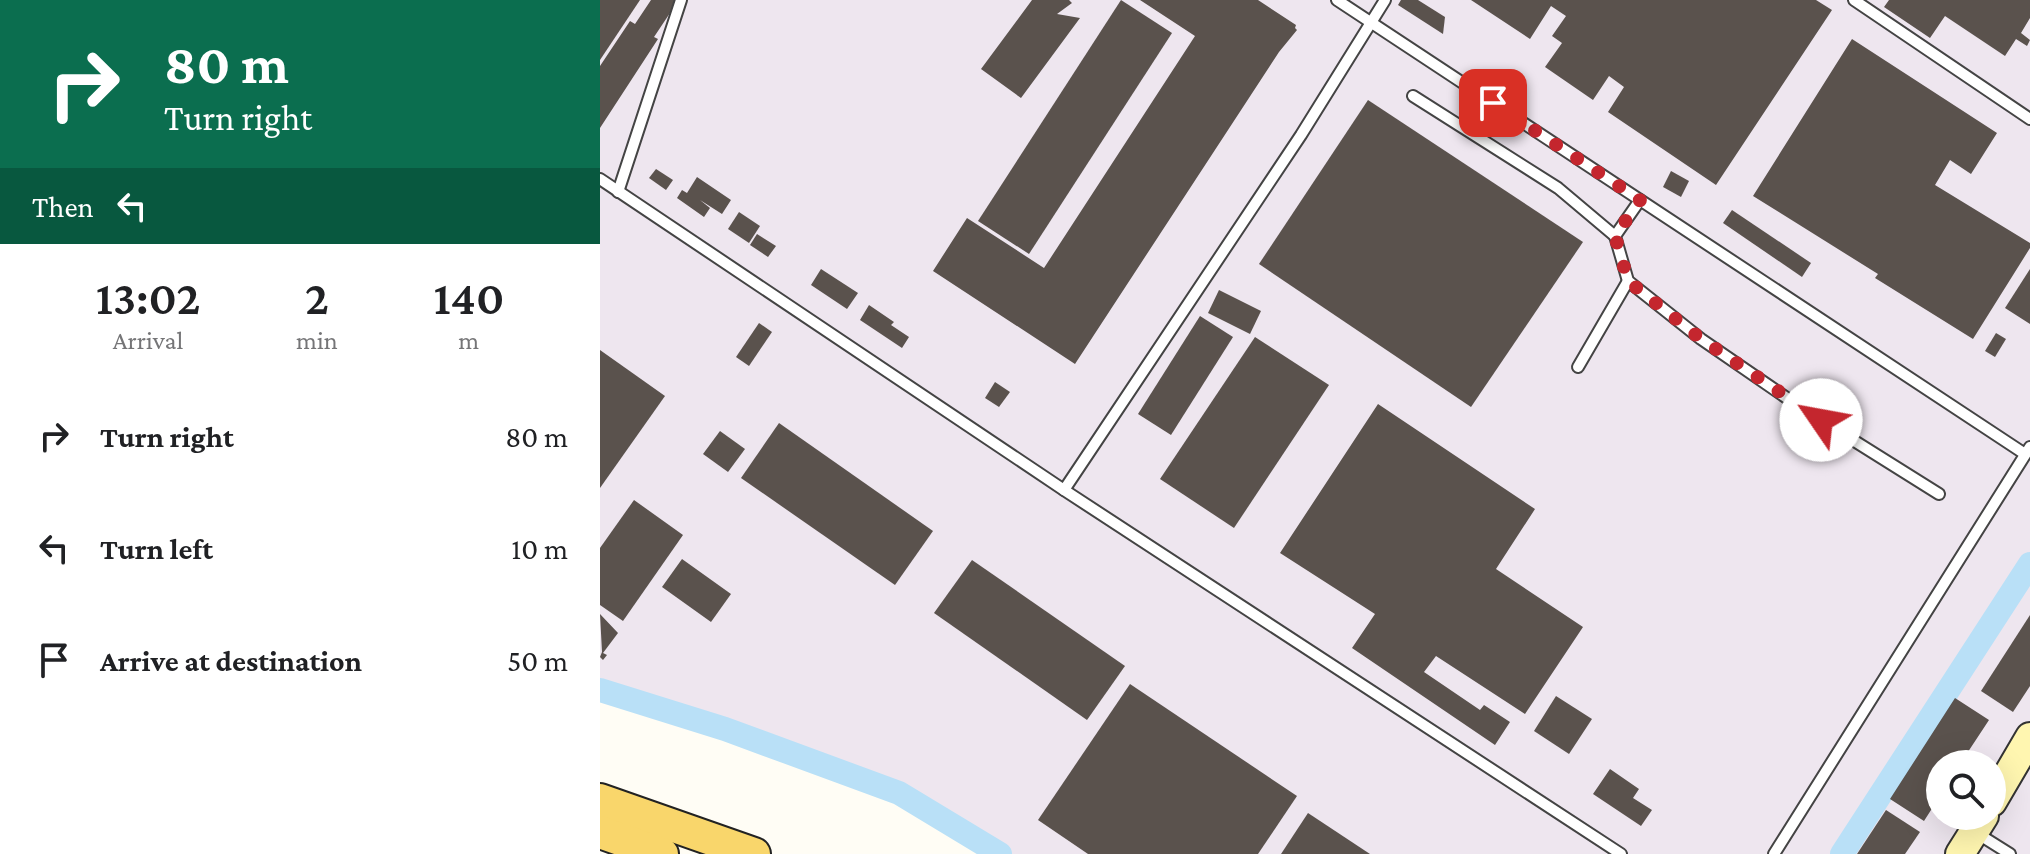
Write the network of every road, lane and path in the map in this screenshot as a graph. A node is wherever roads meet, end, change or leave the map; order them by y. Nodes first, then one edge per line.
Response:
1 (681, 0) edge
2 (1337, 0) edge
3 (1385, 0) edge
4 (1854, 0) edge
5 (1370, 23) junction
6 (1413, 96) dead end
7 (2030, 119) edge
8 (600, 179) edge
9 (618, 192) junction
10 (1640, 200) junction
11 (1615, 236) junction
12 (1628, 281) junction
13 (1578, 367) dead end
14 (2028, 451) edge
15 (1064, 490) junction
16 (1939, 494) dead end
17 (2030, 737) edge
18 (2006, 778) edge
19 (600, 800) edge
20 (600, 832) edge
21 (1973, 834) edge
22 (662, 854) edge
23 (754, 854) edge
24 (1621, 854) edge
25 (1774, 854) edge
26 (2010, 854) edge

1 - 9 lane
2 - 5 lane
3 - 5 lane
4 - 7 lane
5 - 10 lane
5 - 15 lane
6 - 11 lane
8 - 9 lane
9 - 15 lane
10 - 11 lane
10 - 14 lane
11 - 12 lane
12 - 13 lane
12 - 16 lane
14 - 25 lane
15 - 24 lane
17 - 18 street
19 - 23 main road
20 - 22 main road
21 - 26 lane

